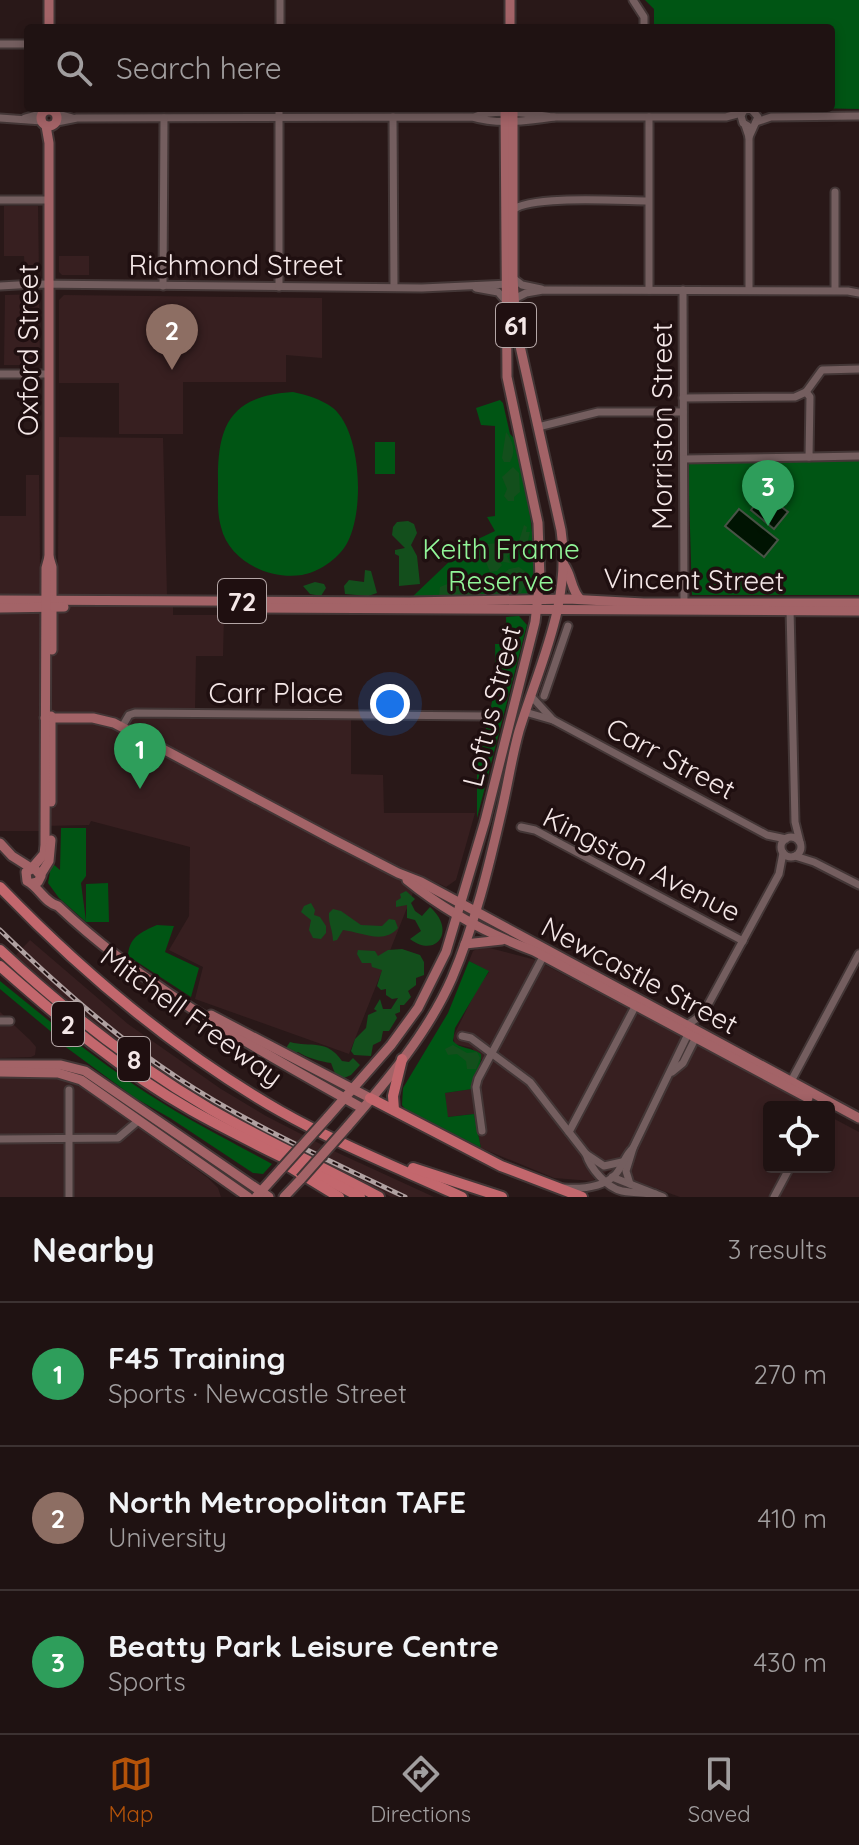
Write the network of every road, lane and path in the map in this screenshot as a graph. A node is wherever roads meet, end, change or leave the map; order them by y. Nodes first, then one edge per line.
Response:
1 (49, 0) edge
2 (280, 0) edge
3 (510, 0) edge
4 (633, 0) edge
5 (49, 24) edge
6 (280, 24) edge
7 (510, 24) edge
8 (644, 24) edge
9 (0, 44) edge
10 (24, 44) edge
11 (279, 112) edge
12 (742, 112) edge
13 (749, 112) edge
14 (749, 112) edge
15 (755, 112) edge
16 (509, 114) edge
17 (646, 114) edge
18 (50, 116) edge
19 (859, 116) edge
20 (393, 117) junction
21 (726, 117) junction
22 (771, 117) junction
23 (0, 118) edge
24 (164, 118) junction
25 (279, 118) junction
26 (750, 123) junction
27 (835, 192) dead end
28 (0, 200) edge
29 (49, 200) junction
30 (648, 201) junction
31 (513, 210) junction
32 (510, 282) junction
33 (49, 284) junction
34 (0, 286) edge
35 (163, 286) junction
36 (279, 287) junction
37 (394, 287) junction
38 (472, 287) junction
39 (543, 290) junction
40 (649, 290) junction
41 (683, 290) junction
42 (749, 290) junction
43 (835, 290) junction
44 (859, 293) edge
45 (509, 300) junction
46 (859, 369) edge
47 (0, 374) edge
48 (49, 374) junction
49 (806, 392) junction
50 (683, 398) junction
51 (683, 412) junction
52 (538, 427) junction
53 (859, 456) edge
54 (809, 457) junction
55 (684, 459) junction
56 (564, 565) junction
57 (580, 599) junction
58 (0, 600) edge
59 (859, 603) edge
60 (52, 604) junction
61 (558, 604) junction
62 (538, 605) junction
63 (684, 606) junction
64 (790, 606) junction
65 (0, 608) edge
66 (777, 610) junction
67 (859, 611) edge
68 (790, 622) junction
69 (568, 626) dead end
70 (545, 657) junction
71 (556, 661) junction
72 (531, 696) junction
73 (544, 696) dead end
74 (525, 712) junction
75 (48, 715) junction
76 (487, 716) dead end
77 (553, 720) junction
78 (123, 724) junction
79 (795, 822) junction
80 (521, 827) dead end
81 (767, 835) junction
82 (787, 838) junction
83 (0, 843) edge
84 (800, 844) junction
85 (782, 850) junction
86 (794, 856) junction
87 (814, 862) junction
88 (398, 873) junction
89 (34, 874) junction
90 (779, 874) junction
91 (859, 885) edge
92 (0, 887) edge
93 (462, 904) junction
94 (476, 911) junction
95 (459, 916) junction
96 (473, 923) junction
97 (506, 940) junction
98 (743, 941) junction
99 (465, 944) junction
100 (0, 950) edge
101 (545, 953) junction
102 (859, 954) edge
103 (0, 966) edge
104 (637, 1002) junction
105 (193, 1008) junction
106 (0, 1021) edge
107 (10, 1021) dead end
108 (695, 1027) junction
109 (462, 1036) dead end
110 (709, 1037) junction
111 (492, 1053) junction
112 (402, 1059) junction
113 (0, 1065) edge
114 (0, 1072) edge
115 (790, 1084) junction
116 (353, 1088) junction
117 (69, 1090) dead end
118 (345, 1098) junction
119 (370, 1098) junction
120 (818, 1101) edge
121 (362, 1108) junction
122 (394, 1110) junction
123 (835, 1110) edge
124 (138, 1121) junction
125 (859, 1121) edge
126 (482, 1131) dead end
127 (569, 1132) junction
128 (242, 1137) junction
129 (69, 1138) junction
130 (0, 1139) edge
131 (633, 1148) junction
132 (369, 1154) junction
133 (586, 1154) junction
134 (622, 1162) junction
135 (787, 1173) edge
136 (608, 1178) junction
137 (230, 1184) junction
138 (630, 1184) junction
139 (554, 1187) junction
140 (262, 1195) edge
141 (659, 1196) edge
142 (69, 1197) edge
143 (233, 1197) edge
144 (248, 1197) edge
145 (284, 1197) edge
146 (339, 1197) edge
147 (360, 1197) edge
148 (379, 1197) edge
149 (462, 1197) edge
150 (502, 1197) edge
151 (582, 1197) edge
152 (774, 1197) edge

1 - 5 main road
2 - 6 street
3 - 7 main road
4 - 8 street
9 - 10 street
11 - 25 street
12 - 21 street
13 - 26 street
14 - 26 street
15 - 22 street
16 - 17 street
16 - 20 street
16 - 31 main road, Loftus Street / 61
16 - 32 main road, Loftus Street / 61
17 - 21 street
17 - 30 street
18 - 23 street
18 - 24 street
18 - 29 main road, Oxford Street
19 - 22 street
20 - 25 street
20 - 37 street
21 - 26 street
22 - 26 street
24 - 25 street
24 - 35 street
25 - 36 street
26 - 42 street
27 - 43 street
28 - 29 street
29 - 33 main road, Oxford Street
30 - 31 street
30 - 40 street
31 - 32 main road, Loftus Street / 61
32 - 38 street, Richmond Street
32 - 39 street, Richmond Street
32 - 45 main road, Loftus Street / 61
33 - 34 street, Richmond Street
33 - 35 street, Richmond Street
33 - 48 main road, Oxford Street
35 - 36 street, Richmond Street
36 - 37 street, Richmond Street
37 - 38 street, Richmond Street
38 - 45 street, Richmond Street
39 - 40 street, Richmond Street
39 - 45 street, Richmond Street
40 - 41 street, Richmond Street
41 - 42 street, Richmond Street
41 - 50 street, Morriston Street
42 - 43 street, Richmond Street
43 - 44 street, Richmond Street
45 - 52 main road, Loftus Street / 61
45 - 62 main road, Loftus Street / 61
46 - 49 street
47 - 48 street
48 - 60 main road, Oxford Street
49 - 50 street
49 - 54 street
50 - 51 street, Morriston Street
51 - 52 street
51 - 55 street, Morriston Street
52 - 56 main road, Loftus Street / 61
53 - 54 street
54 - 55 street
55 - 63 street, Morriston Street
56 - 57 main road
56 - 61 main road, Loftus Street / 61
57 - 61 main road, Vincent Street / 72
57 - 63 main road, Vincent Street / 72
58 - 60 main road, Vincent Street / 72
59 - 64 main road, Vincent Street / 72
60 - 62 main road, Vincent Street / 72
60 - 62 main road, Vincent Street / 72
60 - 65 main road, Vincent Street / 72
60 - 75 main road, Oxford Street
61 - 62 main road, Vincent Street / 72
61 - 63 main road, Vincent Street / 72
61 - 70 main road, Loftus Street / 61
62 - 93 main road, Loftus Street / 61
63 - 64 main road, Vincent Street / 72
63 - 66 main road, Vincent Street / 72
64 - 66 main road, Vincent Street / 72
64 - 67 main road, Vincent Street / 72
64 - 68 street
66 - 68 street
68 - 79 street
69 - 71 street, Loftus Street
70 - 71 street, Loftus Street
70 - 72 main road, Loftus Street / 61
71 - 73 street, Loftus Street
72 - 74 main road, Loftus Street / 61
72 - 77 street, Carr Street
74 - 77 street, Carr Street
74 - 94 main road, Loftus Street / 61
75 - 78 main road, Newcastle Street
75 - 89 main road, Oxford Street
76 - 78 street, Carr Place
77 - 81 street, Carr Street
78 - 88 main road, Newcastle Street
79 - 82 street
79 - 84 street
80 - 98 street, Kingston Avenue
81 - 82 street, Carr Street
81 - 85 street, Carr Street
82 - 84 street
82 - 85 street
83 - 89 main road
84 - 86 street
84 - 87 street
85 - 86 street
85 - 90 street
86 - 87 street
86 - 90 street
87 - 91 street
88 - 93 main road, Newcastle Street
88 - 95 main road, Newcastle Street
89 - 105 main road
90 - 98 street
92 - 132 highway, Mitchell Freeway / 2
93 - 94 main road, Newcastle Street
93 - 95 main road, Loftus Street / 61
94 - 96 main road, Loftus Street / 61
94 - 101 main road, Newcastle Street
95 - 96 main road, Newcastle Street
95 - 116 main road, Loftus Street / 61
96 - 97 main road, Newcastle Street
96 - 99 main road, Loftus Street / 61
97 - 99 main road
97 - 101 main road, Newcastle Street
98 - 108 street
99 - 112 main road, Loftus Street / 61
100 - 148 highway, 8
101 - 104 main road, Newcastle Street
101 - 111 street
102 - 115 street
103 - 128 highway, 2
104 - 108 main road, Newcastle Street
104 - 127 street
105 - 116 main road
105 - 118 main road
106 - 107 street
108 - 110 main road, Newcastle Street
108 - 110 street
108 - 115 main road, Newcastle Street
108 - 131 street
109 - 111 street
110 - 115 main road, Newcastle Street
111 - 126 street
111 - 127 street
112 - 119 main road, Loftus Street / 61
112 - 122 highway
113 - 140 main road
114 - 124 main road
115 - 120 main road, Newcastle Street
116 - 118 main road, Loftus Street / 61
116 - 119 main road
117 - 129 street
118 - 121 main road
118 - 140 main road, Loftus Street / 61, bridge
119 - 121 main road, Loftus Street / 61
119 - 122 highway
121 - 145 main road, Loftus Street / 61, bridge
122 - 139 highway
123 - 125 main road, Newcastle Street
124 - 129 street
124 - 137 main road
127 - 133 street
128 - 146 highway
128 - 147 highway, 2
129 - 130 street
129 - 142 street
131 - 134 street
131 - 138 street
132 - 149 highway, Mitchell Freeway / 2
132 - 150 highway
133 - 134 street
133 - 136 street
134 - 136 street
135 - 152 street
136 - 138 street
136 - 139 street
136 - 141 street
137 - 143 main road
137 - 144 main road
138 - 141 street
139 - 151 highway

